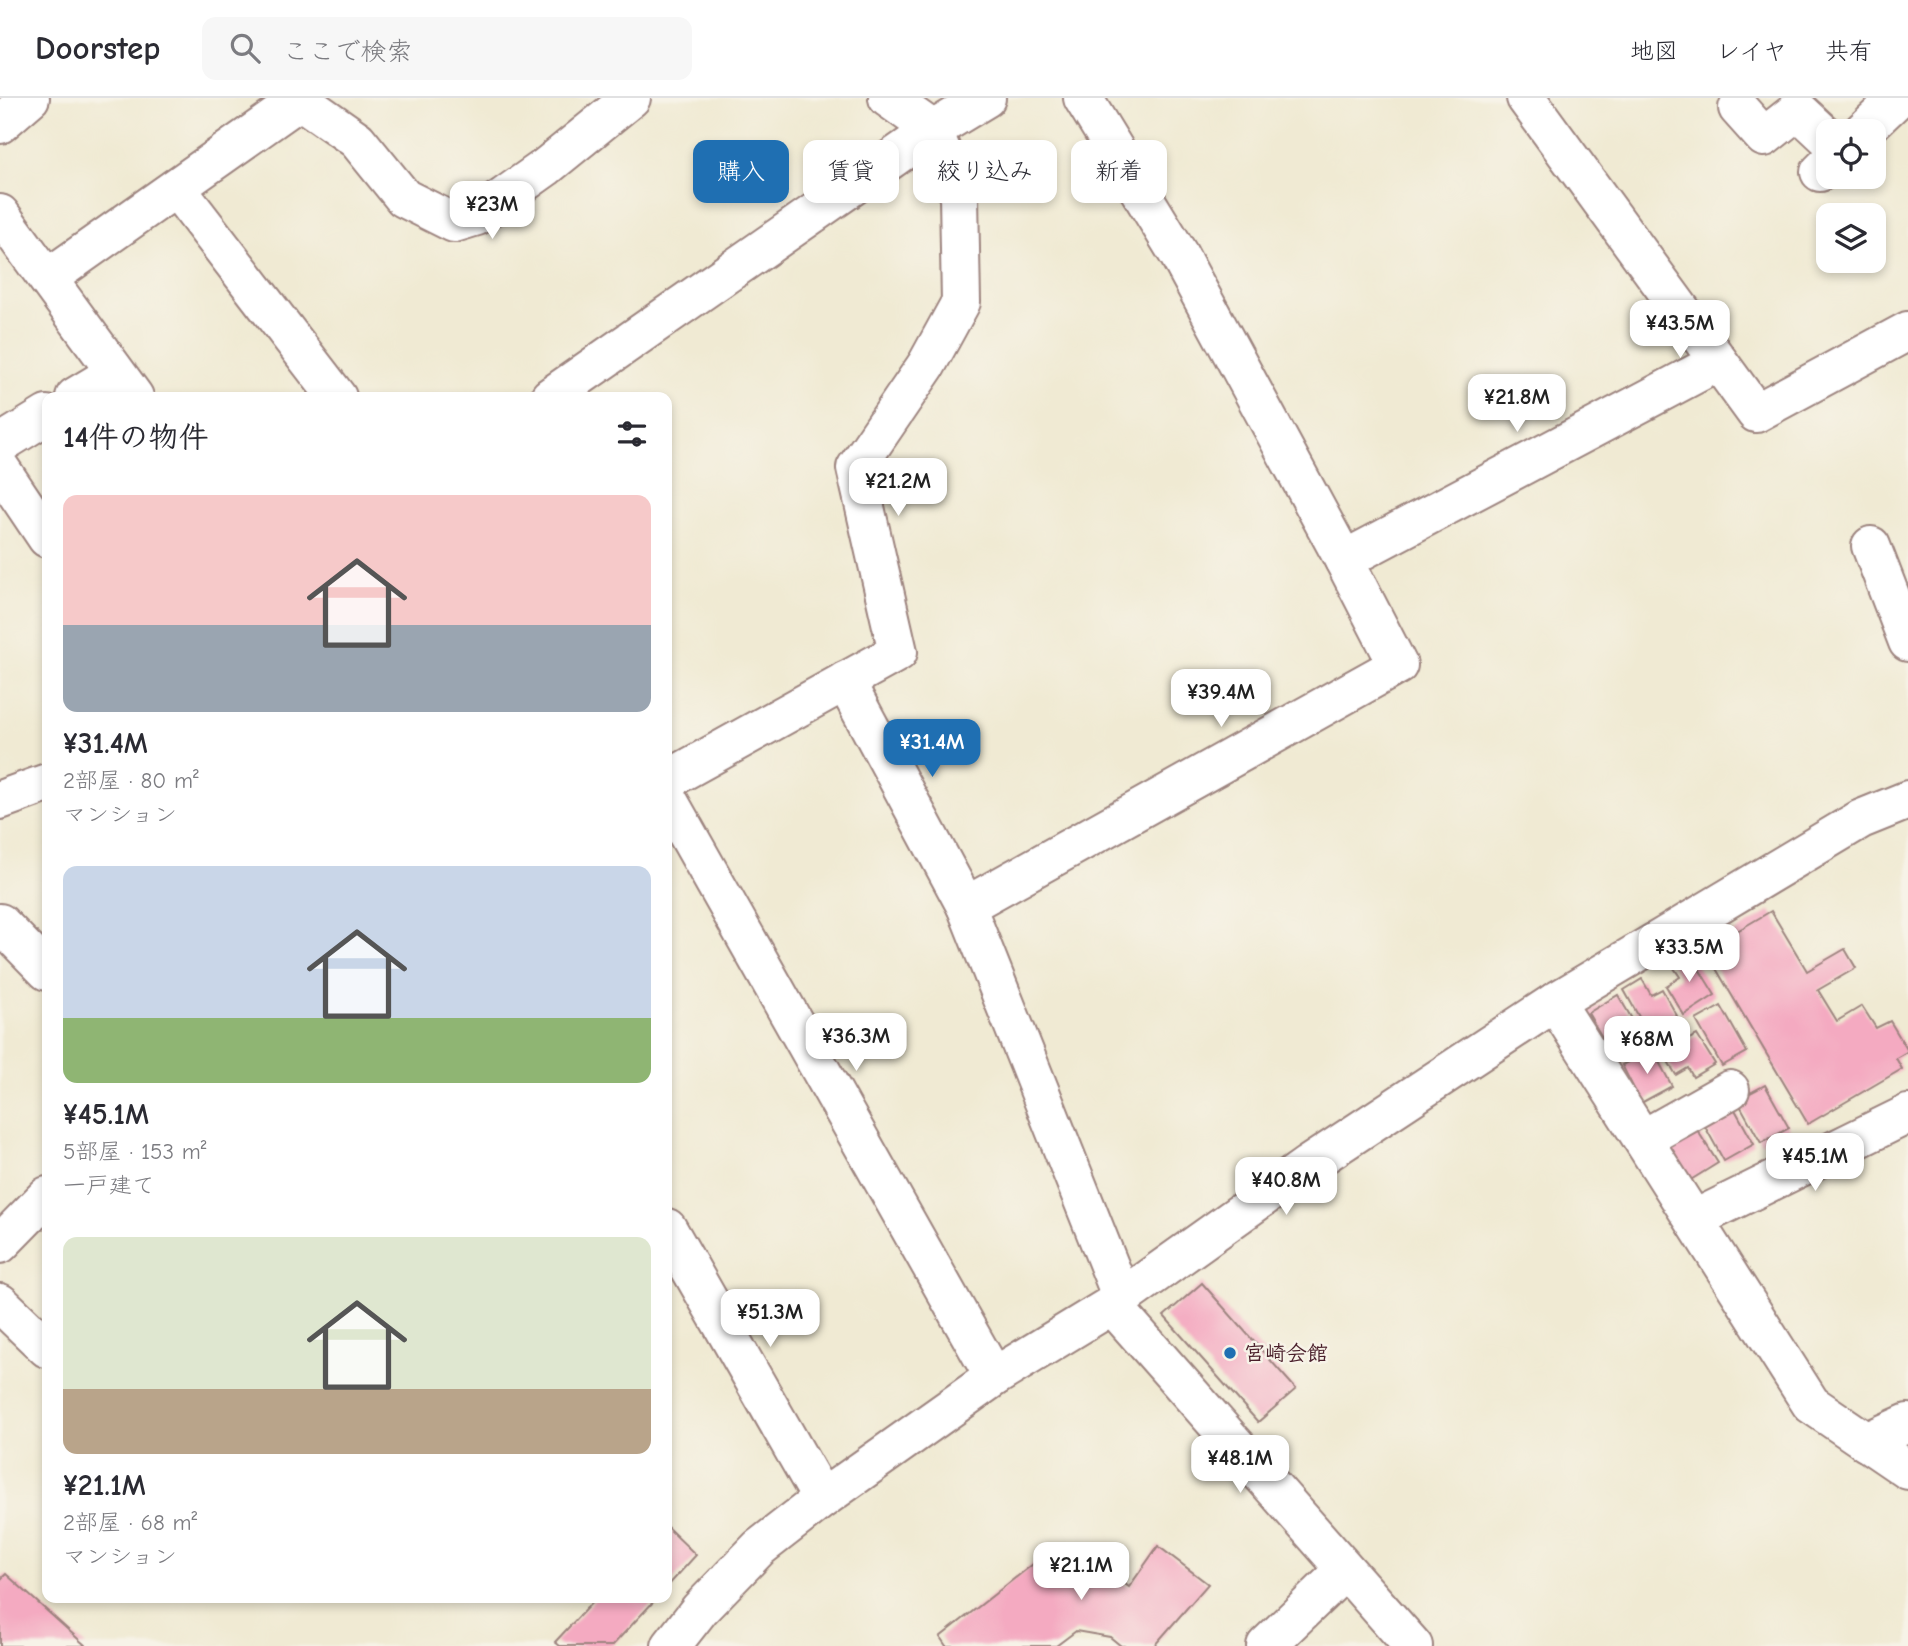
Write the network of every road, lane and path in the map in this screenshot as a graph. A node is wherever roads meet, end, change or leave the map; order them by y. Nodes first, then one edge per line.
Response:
1 (631, 98) edge
2 (888, 98) edge
3 (986, 98) edge
4 (1083, 98) edge
5 (1526, 98) edge
6 (1898, 98) edge
7 (299, 99) edge
8 (1738, 108) dead end
9 (1876, 119) edge
10 (933, 130) junction
11 (1816, 141) edge
12 (176, 188) junction
13 (0, 214) edge
14 (48, 278) junction
15 (1908, 331) edge
16 (1718, 362) junction
17 (125, 385) edge
18 (96, 392) edge
19 (333, 392) edge
20 (557, 392) edge
21 (42, 418) edge
22 (0, 444) edge
23 (0, 468) edge
24 (42, 531) edge
25 (1871, 547) dead end
26 (1344, 560) junction
27 (1908, 642) edge
28 (845, 681) junction
29 (672, 777) edge
30 (42, 785) edge
31 (0, 800) edge
32 (1908, 800) edge
33 (672, 807) edge
34 (966, 906) junction
35 (0, 923) edge
36 (42, 966) edge
37 (1555, 1002) junction
38 (1730, 1090) dead end
39 (1908, 1114) edge
40 (1643, 1139) junction
41 (42, 1201) edge
42 (1695, 1219) junction
43 (672, 1237) edge
44 (0, 1244) edge
45 (1117, 1301) junction
46 (0, 1303) edge
47 (42, 1343) edge
48 (994, 1377) junction
49 (1908, 1423) edge
50 (1866, 1442) junction
51 (1908, 1471) edge
52 (822, 1499) junction
53 (1345, 1570) junction
54 (671, 1646) edge
55 (1266, 1646) edge
56 (1413, 1646) edge

1 - 7 street
2 - 10 street
3 - 10 street
4 - 26 street
5 - 16 street
6 - 9 street
7 - 12 street
8 - 11 street
10 - 20 street
10 - 28 street
12 - 14 street
12 - 19 street
13 - 14 street
14 - 17 street
15 - 16 street
16 - 26 street
17 - 18 street
21 - 22 street
23 - 24 street
25 - 27 street
26 - 34 street
28 - 29 street
28 - 34 street
30 - 31 street
32 - 37 street
33 - 48 street
34 - 45 street
35 - 36 street
37 - 40 street
37 - 45 street
38 - 40 street
39 - 42 street
40 - 42 street
41 - 44 street
42 - 50 street
43 - 52 street
45 - 48 street
45 - 53 street
46 - 47 street
48 - 52 street
49 - 50 street
50 - 51 street
52 - 54 street
53 - 55 street
53 - 56 street

